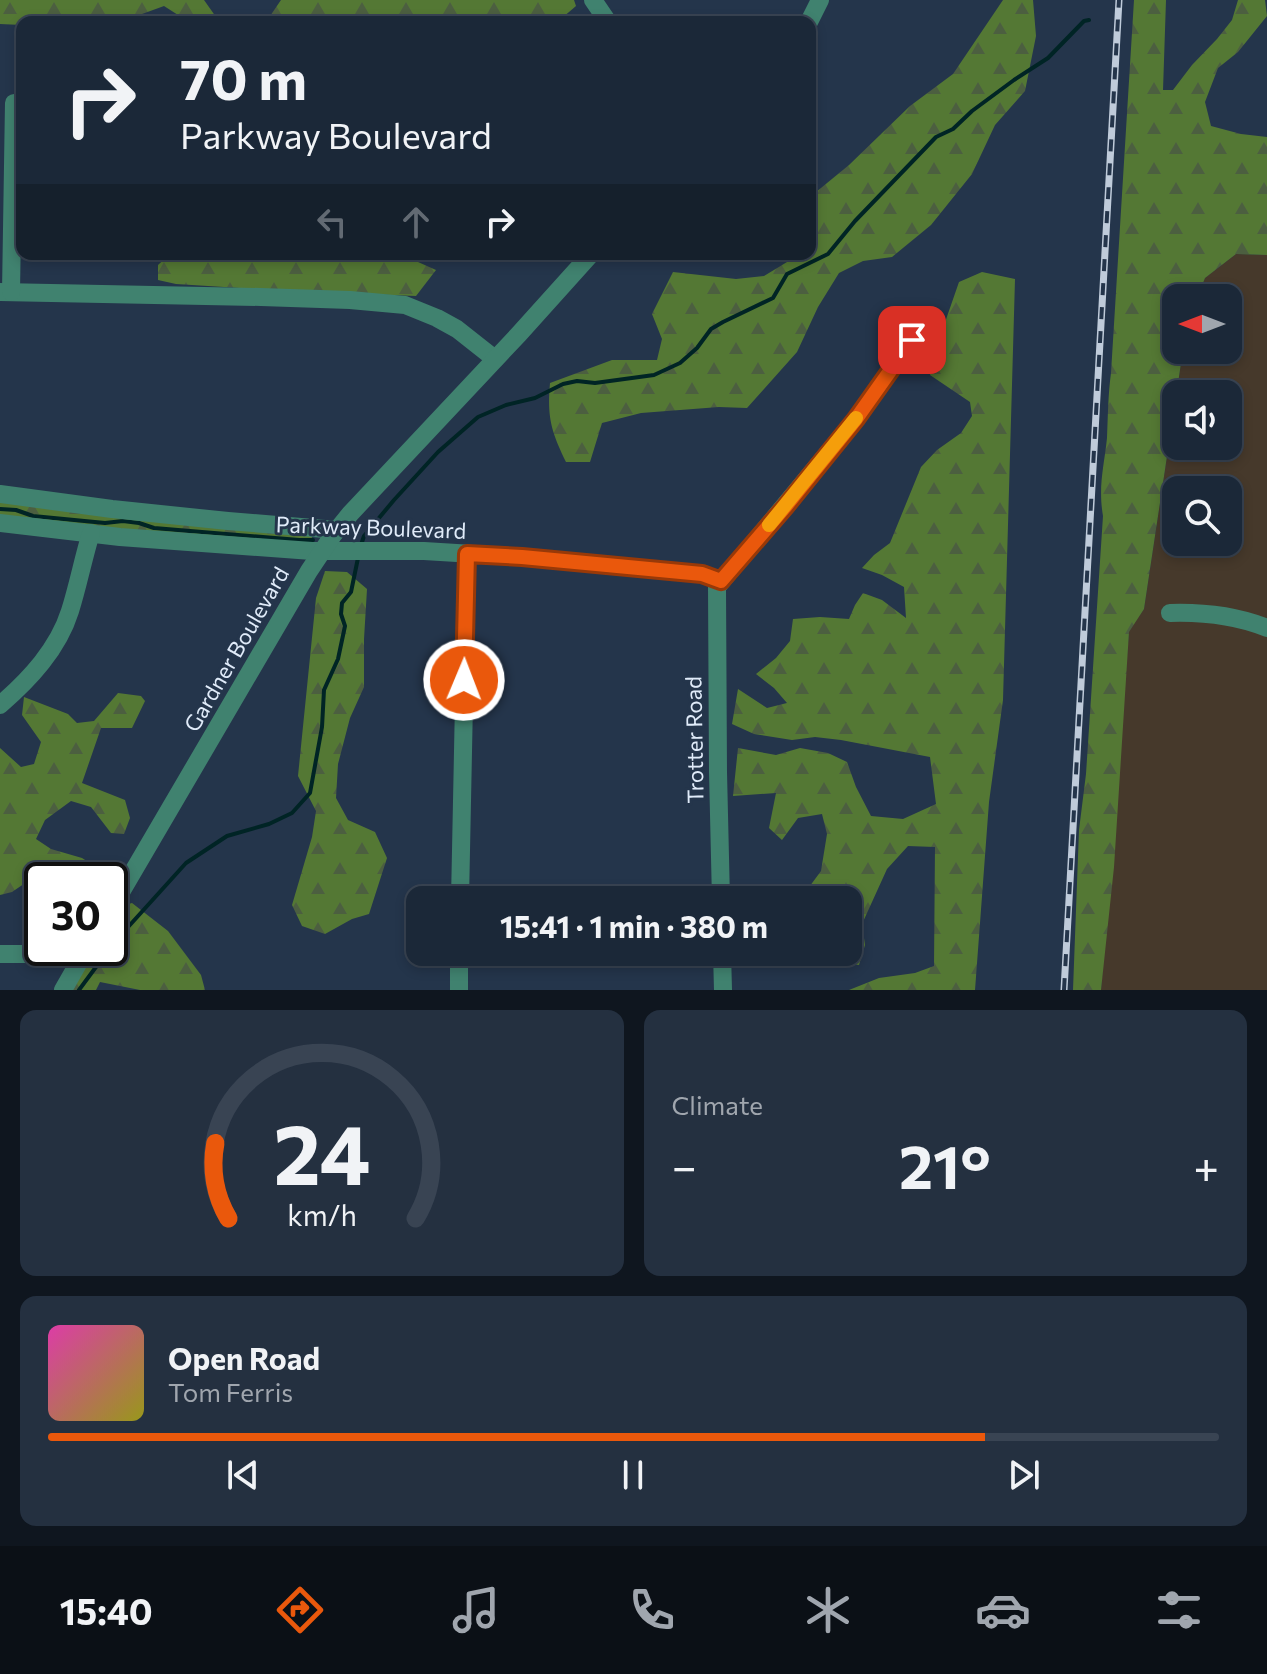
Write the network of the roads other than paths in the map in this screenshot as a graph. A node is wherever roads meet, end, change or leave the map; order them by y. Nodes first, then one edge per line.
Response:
1 (12, 103) edge
2 (586, 260) edge
3 (6, 292) edge
4 (912, 340) dead end
5 (495, 359) junction
6 (0, 494) edge
7 (0, 523) edge
8 (337, 530) junction
9 (91, 533) junction
10 (322, 551) junction
11 (467, 554) junction
12 (721, 581) junction
13 (1170, 613) dead end
14 (1267, 628) edge
15 (0, 705) edge
16 (128, 880) edge
17 (460, 886) edge
18 (721, 886) edge
19 (24, 953) edge
20 (0, 954) edge
21 (77, 966) edge
22 (459, 966) edge
23 (722, 966) edge
24 (63, 990) edge
25 (459, 990) edge
26 (723, 990) edge

1 - 3 street
2 - 5 street, Gardner Boulevard
3 - 5 street
4 - 12 street
5 - 8 street, Gardner Boulevard
6 - 8 street, Parkway Boulevard
7 - 9 street, Parkway Boulevard
8 - 10 street, Gardner Boulevard
9 - 10 street, Parkway Boulevard
9 - 15 street
10 - 11 street, Parkway Boulevard
10 - 16 street, Gardner Boulevard
11 - 12 street, Parkway Boulevard
11 - 17 street
12 - 18 street, Trotter Road
13 - 14 street
19 - 20 street
21 - 24 street
22 - 25 street
23 - 26 street

